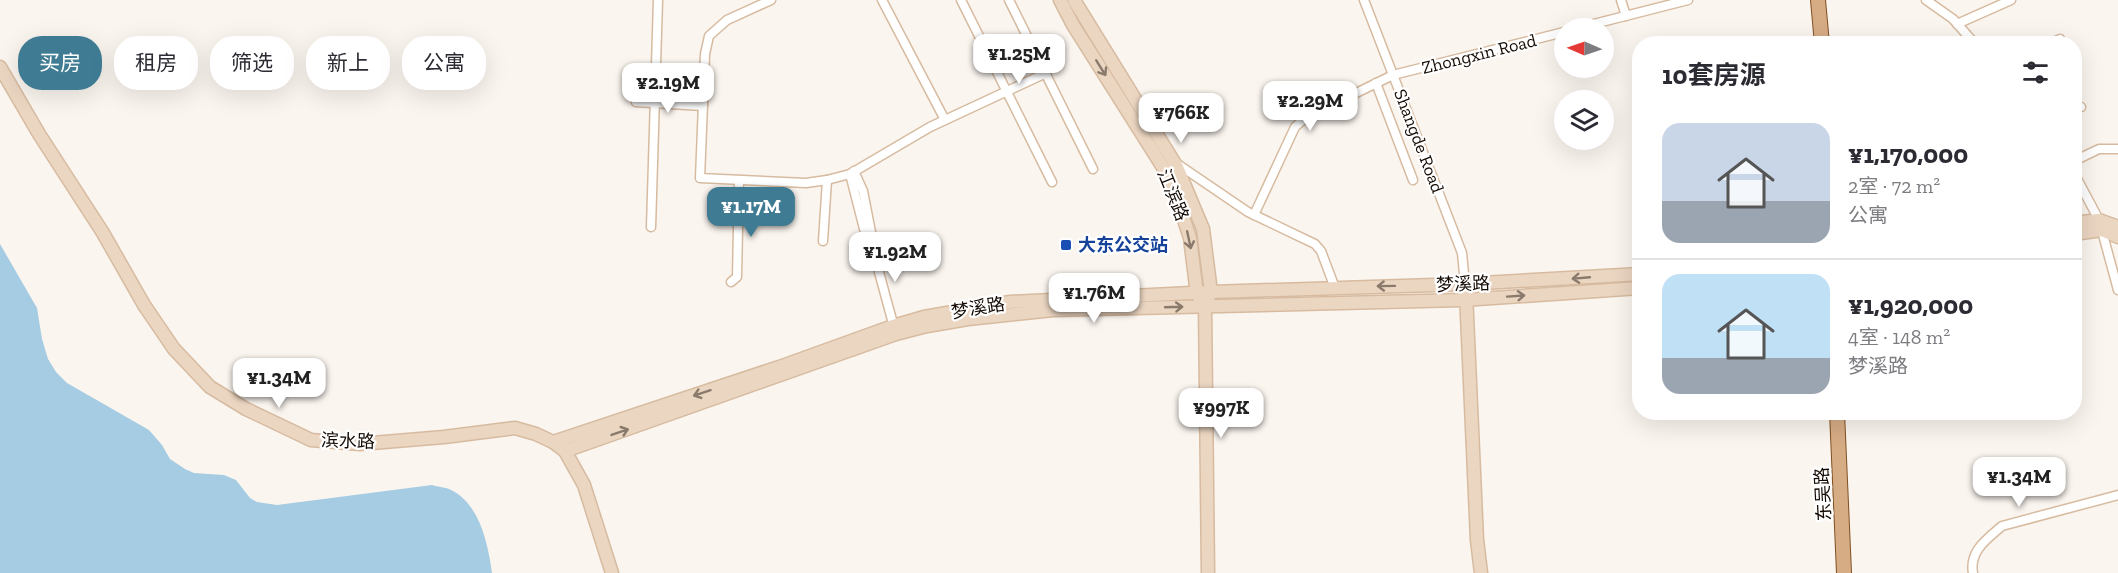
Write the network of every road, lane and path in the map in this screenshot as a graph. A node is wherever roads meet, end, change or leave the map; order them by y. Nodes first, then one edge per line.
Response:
1 (658, 0) edge
2 (771, 0) edge
3 (882, 0) edge
4 (961, 0) edge
5 (1009, 0) edge
6 (1060, 0) edge
7 (1074, 0) edge
8 (1364, 0) edge
9 (1621, 0) edge
10 (1688, 0) edge
11 (1818, 0) edge
12 (1825, 0) edge
13 (1926, 0) edge
14 (2011, 0) edge
15 (1626, 16) junction
16 (1614, 19) edge
17 (1957, 24) junction
18 (1554, 35) edge
19 (1821, 36) edge
20 (1827, 36) edge
21 (1968, 36) edge
22 (0, 67) edge
23 (1046, 73) junction
24 (1393, 75) junction
25 (1376, 83) junction
26 (1007, 92) junction
27 (636, 102) dead end
28 (656, 104) junction
29 (703, 106) junction
30 (945, 120) junction
31 (2118, 150) edge
32 (2082, 157) edge
33 (1174, 162) junction
34 (1094, 169) dead end
35 (852, 172) junction
36 (739, 180) junction
37 (827, 180) junction
38 (1413, 180) dead end
39 (1052, 182) dead end
40 (2082, 188) edge
41 (1254, 215) junction
42 (2082, 224) edge
43 (2101, 225) junction
44 (651, 227) dead end
45 (2118, 227) edge
46 (2082, 231) edge
47 (2118, 237) edge
48 (824, 241) dead end
49 (1632, 274) edge
50 (731, 282) dead end
51 (1466, 284) junction
52 (1335, 288) junction
53 (1632, 289) edge
54 (2118, 290) edge
55 (1211, 292) junction
56 (1197, 294) junction
57 (1467, 300) junction
58 (1205, 306) junction
59 (895, 330) junction
60 (1837, 420) edge
61 (1843, 420) edge
62 (553, 442) junction
63 (565, 452) junction
64 (2118, 495) edge
65 (612, 573) edge
66 (1208, 573) edge
67 (1481, 573) edge
68 (1844, 573) edge
69 (1851, 573) edge
70 (1973, 573) edge

1 - 28 street
2 - 29 street
3 - 30 street
4 - 26 street
5 - 23 street
6 -> 56 main road, 江滨路
7 - 33 main road, 江滨路
8 - 24 street, Shangde Road
9 - 15 street
10 - 15 street
11 - 19 main road
12 - 20 main road
13 - 17 street
14 - 17 street
15 - 16 street
17 - 21 street
18 - 24 street, Zhongxin Road
22 - 62 main road, 滨水路
23 - 26 street
23 - 34 street
24 - 25 street, Zhongxin Road
24 - 51 street, Shangde Road
25 - 38 street
25 - 41 street, Zhongxin Road
26 - 30 street
26 - 39 street
27 - 28 street
28 - 29 street
28 - 44 street
29 - 36 street
30 - 35 street
31 - 32 street
33 - 41 street
33 - 55 main road, 江滨路
35 - 37 street
35 - 59 street
36 - 37 street
36 - 50 street
37 - 48 street
40 - 43 street
41 - 52 street
42 - 43 main road
43 - 45 main road
43 - 46 main road
43 - 47 main road
43 - 54 street
49 -> 51 main road, 梦溪路
51 -> 52 main road, 梦溪路
51 - 57 main road
52 - 55 main road, 梦溪路
57 -> 53 main road, 梦溪路
55 - 56 main road, 梦溪路
55 - 58 main road
56 - 58 main road, 江滨路
56 - 59 main road, 梦溪路
57 - 58 main road, 梦溪路
57 - 67 main road
59 -> 58 main road, 梦溪路
58 - 66 main road
59 -> 62 main road, 梦溪路
63 -> 59 main road, 梦溪路
60 - 68 main road, 东吴路
61 - 69 main road, 东吴路
62 - 63 main road, 滨水路
63 - 65 main road, 滨水路
64 - 70 street

